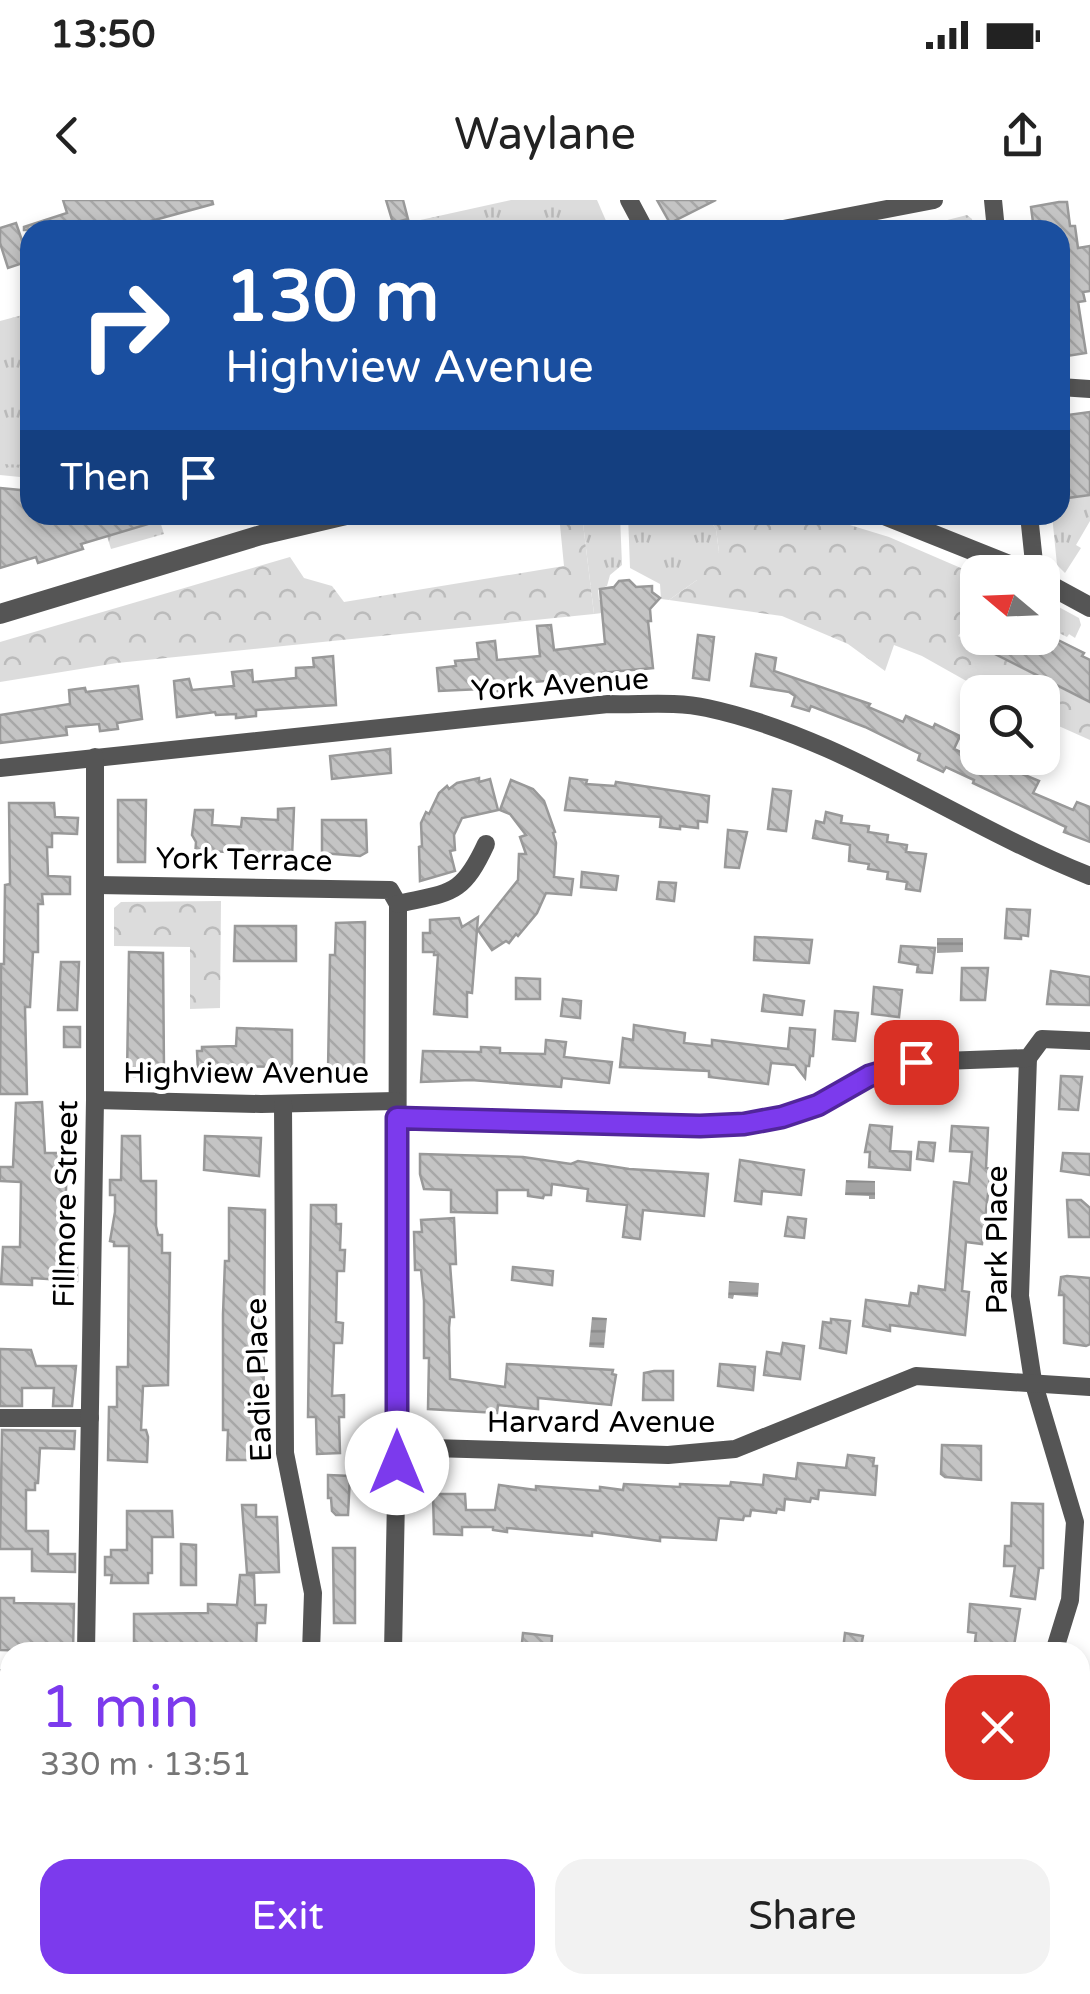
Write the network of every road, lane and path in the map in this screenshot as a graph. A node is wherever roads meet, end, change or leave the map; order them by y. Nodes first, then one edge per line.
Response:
1 (934, 200) edge
2 (830, 220) edge
3 (304, 525) edge
4 (909, 525) edge
5 (1029, 525) edge
6 (984, 555) edge
7 (1033, 555) edge
8 (1060, 590) edge
9 (1090, 607) edge
10 (0, 614) edge
11 (95, 756) junction
12 (0, 768) edge
13 (486, 844) dead end
14 (1090, 876) edge
15 (97, 885) junction
16 (394, 897) junction
17 (1090, 1042) edge
18 (1028, 1058) junction
19 (95, 1100) junction
20 (282, 1104) junction
21 (397, 1110) junction
22 (1033, 1381) junction
23 (1090, 1387) edge
24 (0, 1418) edge
25 (90, 1418) junction
26 (397, 1447) junction
27 (86, 1642) edge
28 (312, 1642) edge
29 (393, 1642) edge
30 (1057, 1642) edge

1 - 2 street
3 - 10 street
4 - 6 street
5 - 7 street
8 - 9 street
11 - 12 street, York Avenue
11 - 14 street, York Avenue
11 - 15 street, Fillmore Street
13 - 16 street, York Terrace
15 - 16 street, York Terrace
15 - 19 street, Fillmore Street
16 - 21 street
17 - 18 street, Highview Avenue
18 - 21 street, Highview Avenue
18 - 22 street, Park Place
19 - 20 street, Highview Avenue
19 - 25 street, Fillmore Street
20 - 21 street, Highview Avenue
20 - 28 street, Eadie Place
21 - 26 street
22 - 23 street, Harvard Avenue
22 - 26 street, Harvard Avenue
22 - 30 street, Park Place
24 - 25 street
25 - 27 street, Fillmore Street
26 - 29 street

